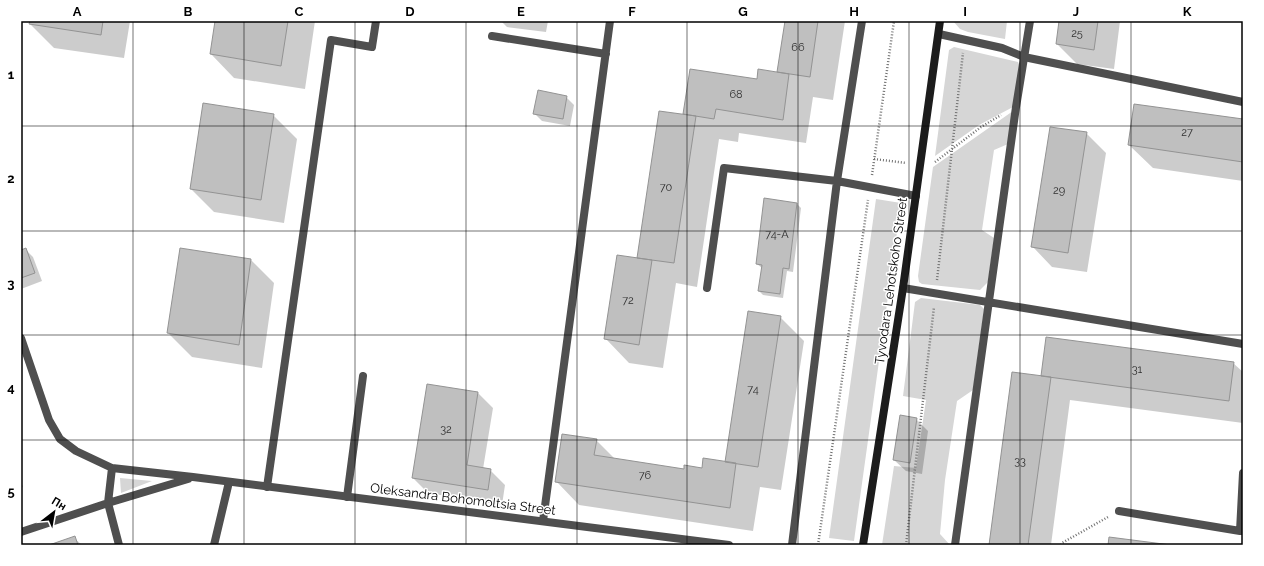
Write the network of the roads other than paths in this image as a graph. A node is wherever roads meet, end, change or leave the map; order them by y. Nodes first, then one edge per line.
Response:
1 (376, 21) edge
2 (610, 21) edge
3 (862, 21) edge
4 (940, 21) edge
5 (1030, 21) edge
6 (939, 34) junction
7 (492, 36) dead end
8 (606, 54) junction
9 (1024, 57) junction
10 (1243, 102) edge
11 (837, 181) junction
12 (916, 196) junction
13 (707, 288) dead end
14 (903, 288) junction
15 (989, 302) junction
16 (21, 338) edge
17 (1243, 344) edge
18 (363, 376) dead end
19 (112, 468) junction
20 (1243, 473) edge
21 (193, 477) junction
22 (230, 482) junction
23 (266, 487) junction
24 (347, 497) junction
25 (108, 503) junction
26 (1119, 511) road end
27 (543, 522) junction
28 (21, 532) edge
29 (119, 545) edge
30 (214, 545) edge
31 (729, 545) edge
32 (792, 545) edge
33 (863, 545) edge
34 (955, 545) edge

1 - 23 street
2 - 8 street
3 - 11 street
4 - 6 street, Tyvodara Lehotskoho Street
5 - 9 street
6 - 9 street
6 - 12 street, Tyvodara Lehotskoho Street
7 - 8 street
8 - 27 street
9 - 10 street
9 - 15 street
11 - 12 street
11 - 13 street
11 - 32 street
12 - 14 street, Tyvodara Lehotskoho Street
14 - 15 street
14 - 33 street, Tyvodara Lehotskoho Street
15 - 17 street
15 - 34 street
16 - 19 street, Oleksandra Bohomoltsia Street
18 - 24 street
19 - 21 street, Oleksandra Bohomoltsia Street
19 - 25 street
20 - 26 street
21 - 22 street, Oleksandra Bohomoltsia Street
21 - 25 street
22 - 23 street, Oleksandra Bohomoltsia Street
22 - 30 street
23 - 24 street, Oleksandra Bohomoltsia Street
24 - 27 street, Oleksandra Bohomoltsia Street
25 - 28 street
25 - 29 street
27 - 31 street, Oleksandra Bohomoltsia Street

